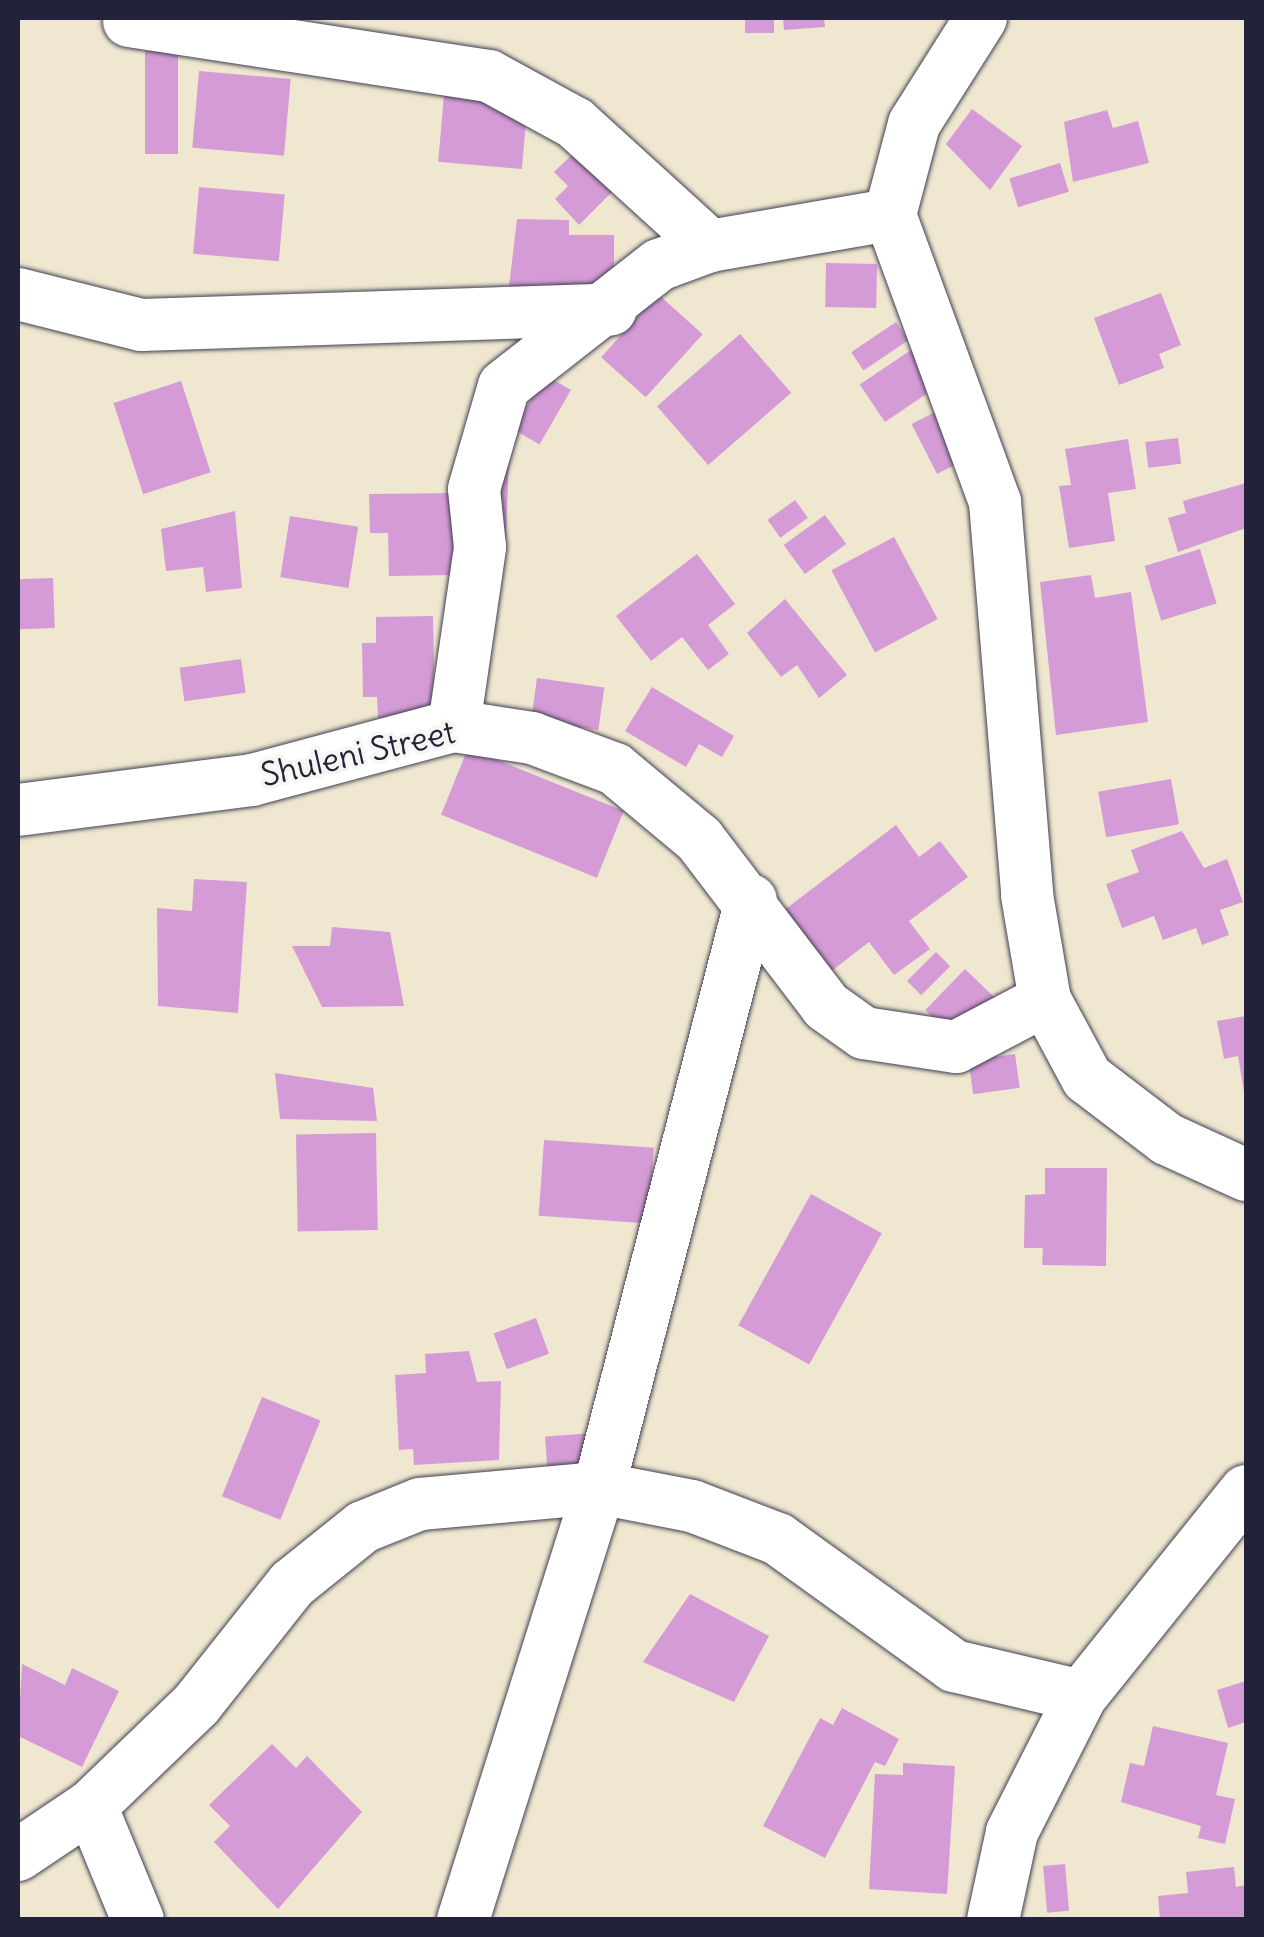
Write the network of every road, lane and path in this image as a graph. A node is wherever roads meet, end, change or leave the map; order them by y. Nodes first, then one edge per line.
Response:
1 (981, 18) edge
2 (130, 21) dead end
3 (890, 216) junction
4 (710, 246) junction
5 (18, 294) edge
6 (613, 309) junction
7 (454, 726) junction
8 (18, 810) edge
9 (751, 900) junction
10 (1045, 1000) junction
11 (1246, 1175) edge
12 (599, 1488) junction
13 (1246, 1492) edge
14 (1227, 1532) edge
15 (1082, 1696) junction
16 (91, 1806) junction
17 (18, 1855) edge
18 (138, 1920) edge
19 (463, 1920) edge
20 (993, 1920) edge

1 - 3 street
2 - 4 street
3 - 4 street
3 - 10 street
4 - 6 street
5 - 6 street
6 - 7 street
7 - 8 street, Shuleni Street
7 - 9 street, Shuleni Street
9 - 10 street, Shuleni Street
9 - 12 street
10 - 11 street
12 - 15 street
12 - 16 street
12 - 19 street
13 - 14 street
14 - 15 street
15 - 20 street
16 - 17 street
16 - 18 street

